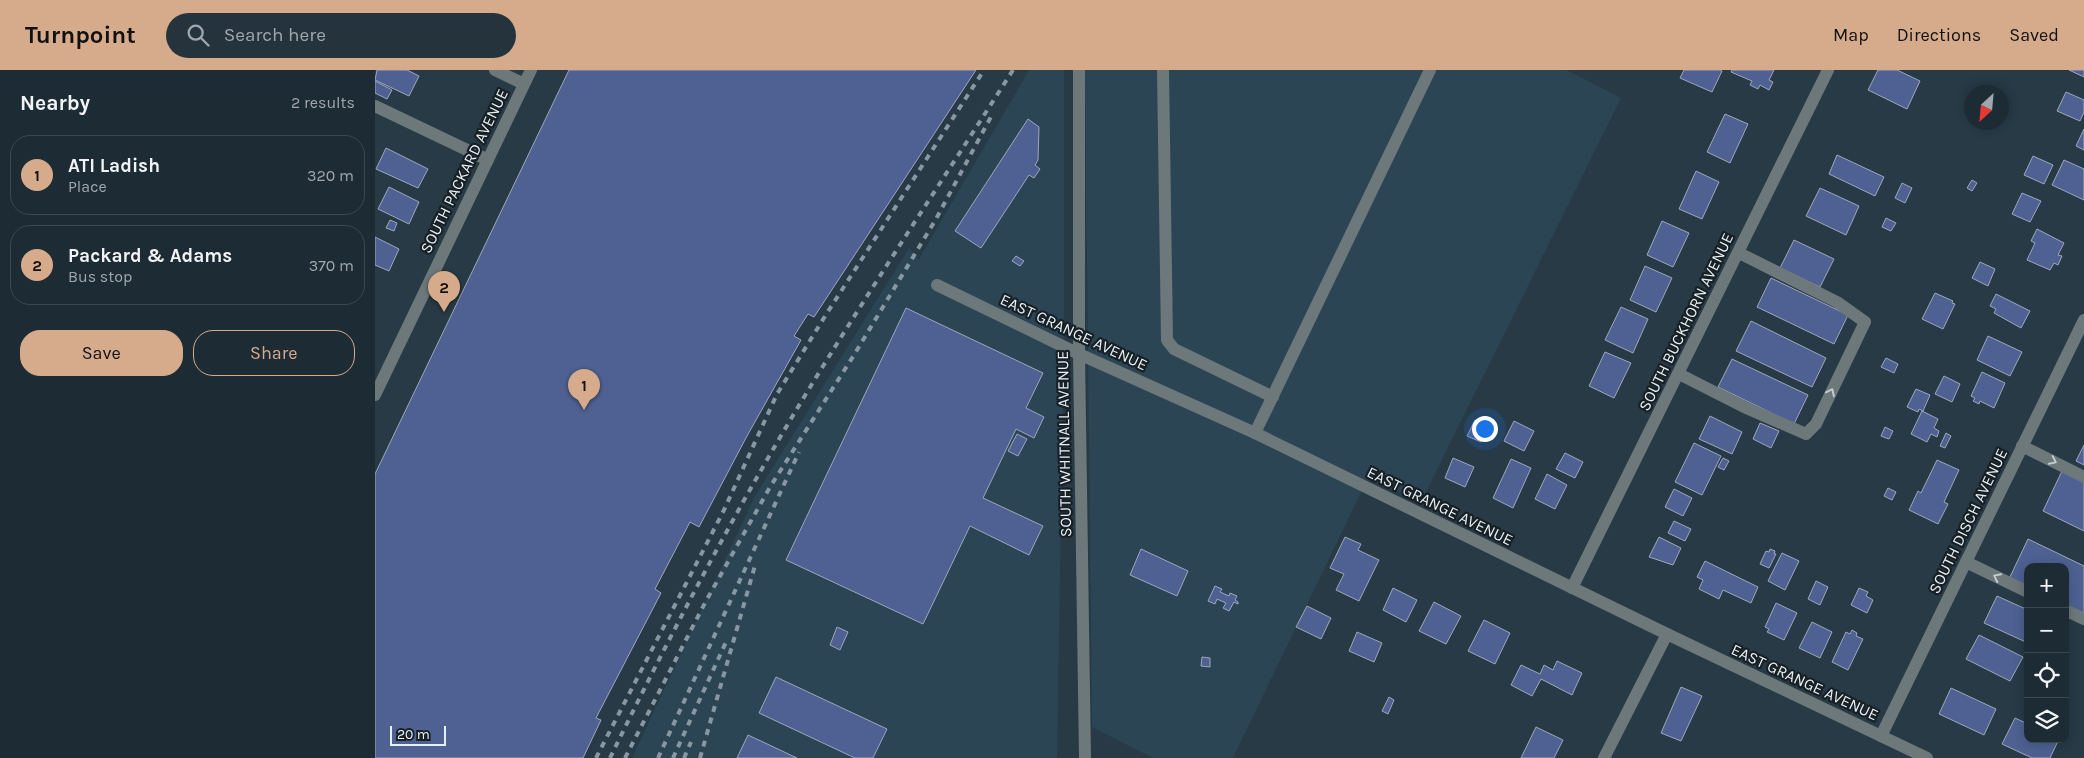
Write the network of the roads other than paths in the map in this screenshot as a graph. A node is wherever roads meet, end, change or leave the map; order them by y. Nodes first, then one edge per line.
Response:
1 (495, 70) edge
2 (531, 70) edge
3 (1079, 70) edge
4 (1163, 70) edge
5 (1430, 70) edge
6 (1828, 70) edge
7 (525, 84) junction
8 (375, 106) edge
9 (487, 160) junction
10 (1739, 253) junction
11 (937, 285) dead end
12 (2084, 320) edge
13 (1079, 354) junction
14 (1679, 374) junction
15 (376, 391) edge
16 (1273, 398) junction
17 (1255, 433) junction
18 (2022, 446) junction
19 (2084, 476) edge
20 (1966, 562) junction
21 (1572, 588) junction
22 (2024, 590) edge
23 (2069, 612) edge
24 (2084, 619) edge
25 (1667, 634) junction
26 (1881, 736) junction
27 (1085, 758) edge
28 (1604, 758) edge
29 (1927, 758) edge

1 - 7 street
2 - 7 street, SOUTH PACKARD AVENUE
3 - 13 street, SOUTH WHITNALL AVENUE
4 - 16 street
5 - 16 street
6 - 10 street, SOUTH BUCKHORN AVENUE
7 - 9 street, SOUTH PACKARD AVENUE
8 - 9 street
9 - 15 street, SOUTH PACKARD AVENUE
10 - 14 street, SOUTH BUCKHORN AVENUE
14 -> 10 street
11 - 13 street, EAST GRANGE AVENUE
12 - 18 street, SOUTH DISCH AVENUE
13 - 17 street, EAST GRANGE AVENUE
13 - 27 street, SOUTH WHITNALL AVENUE
14 - 21 street, SOUTH BUCKHORN AVENUE
16 - 17 street
17 - 21 street, EAST GRANGE AVENUE
18 -> 19 street
18 - 20 street, SOUTH DISCH AVENUE
22 -> 20 street
20 - 26 street, SOUTH DISCH AVENUE
21 - 25 street, EAST GRANGE AVENUE
23 - 24 street
25 - 26 street, EAST GRANGE AVENUE
25 - 28 street
26 - 29 street, EAST GRANGE AVENUE

